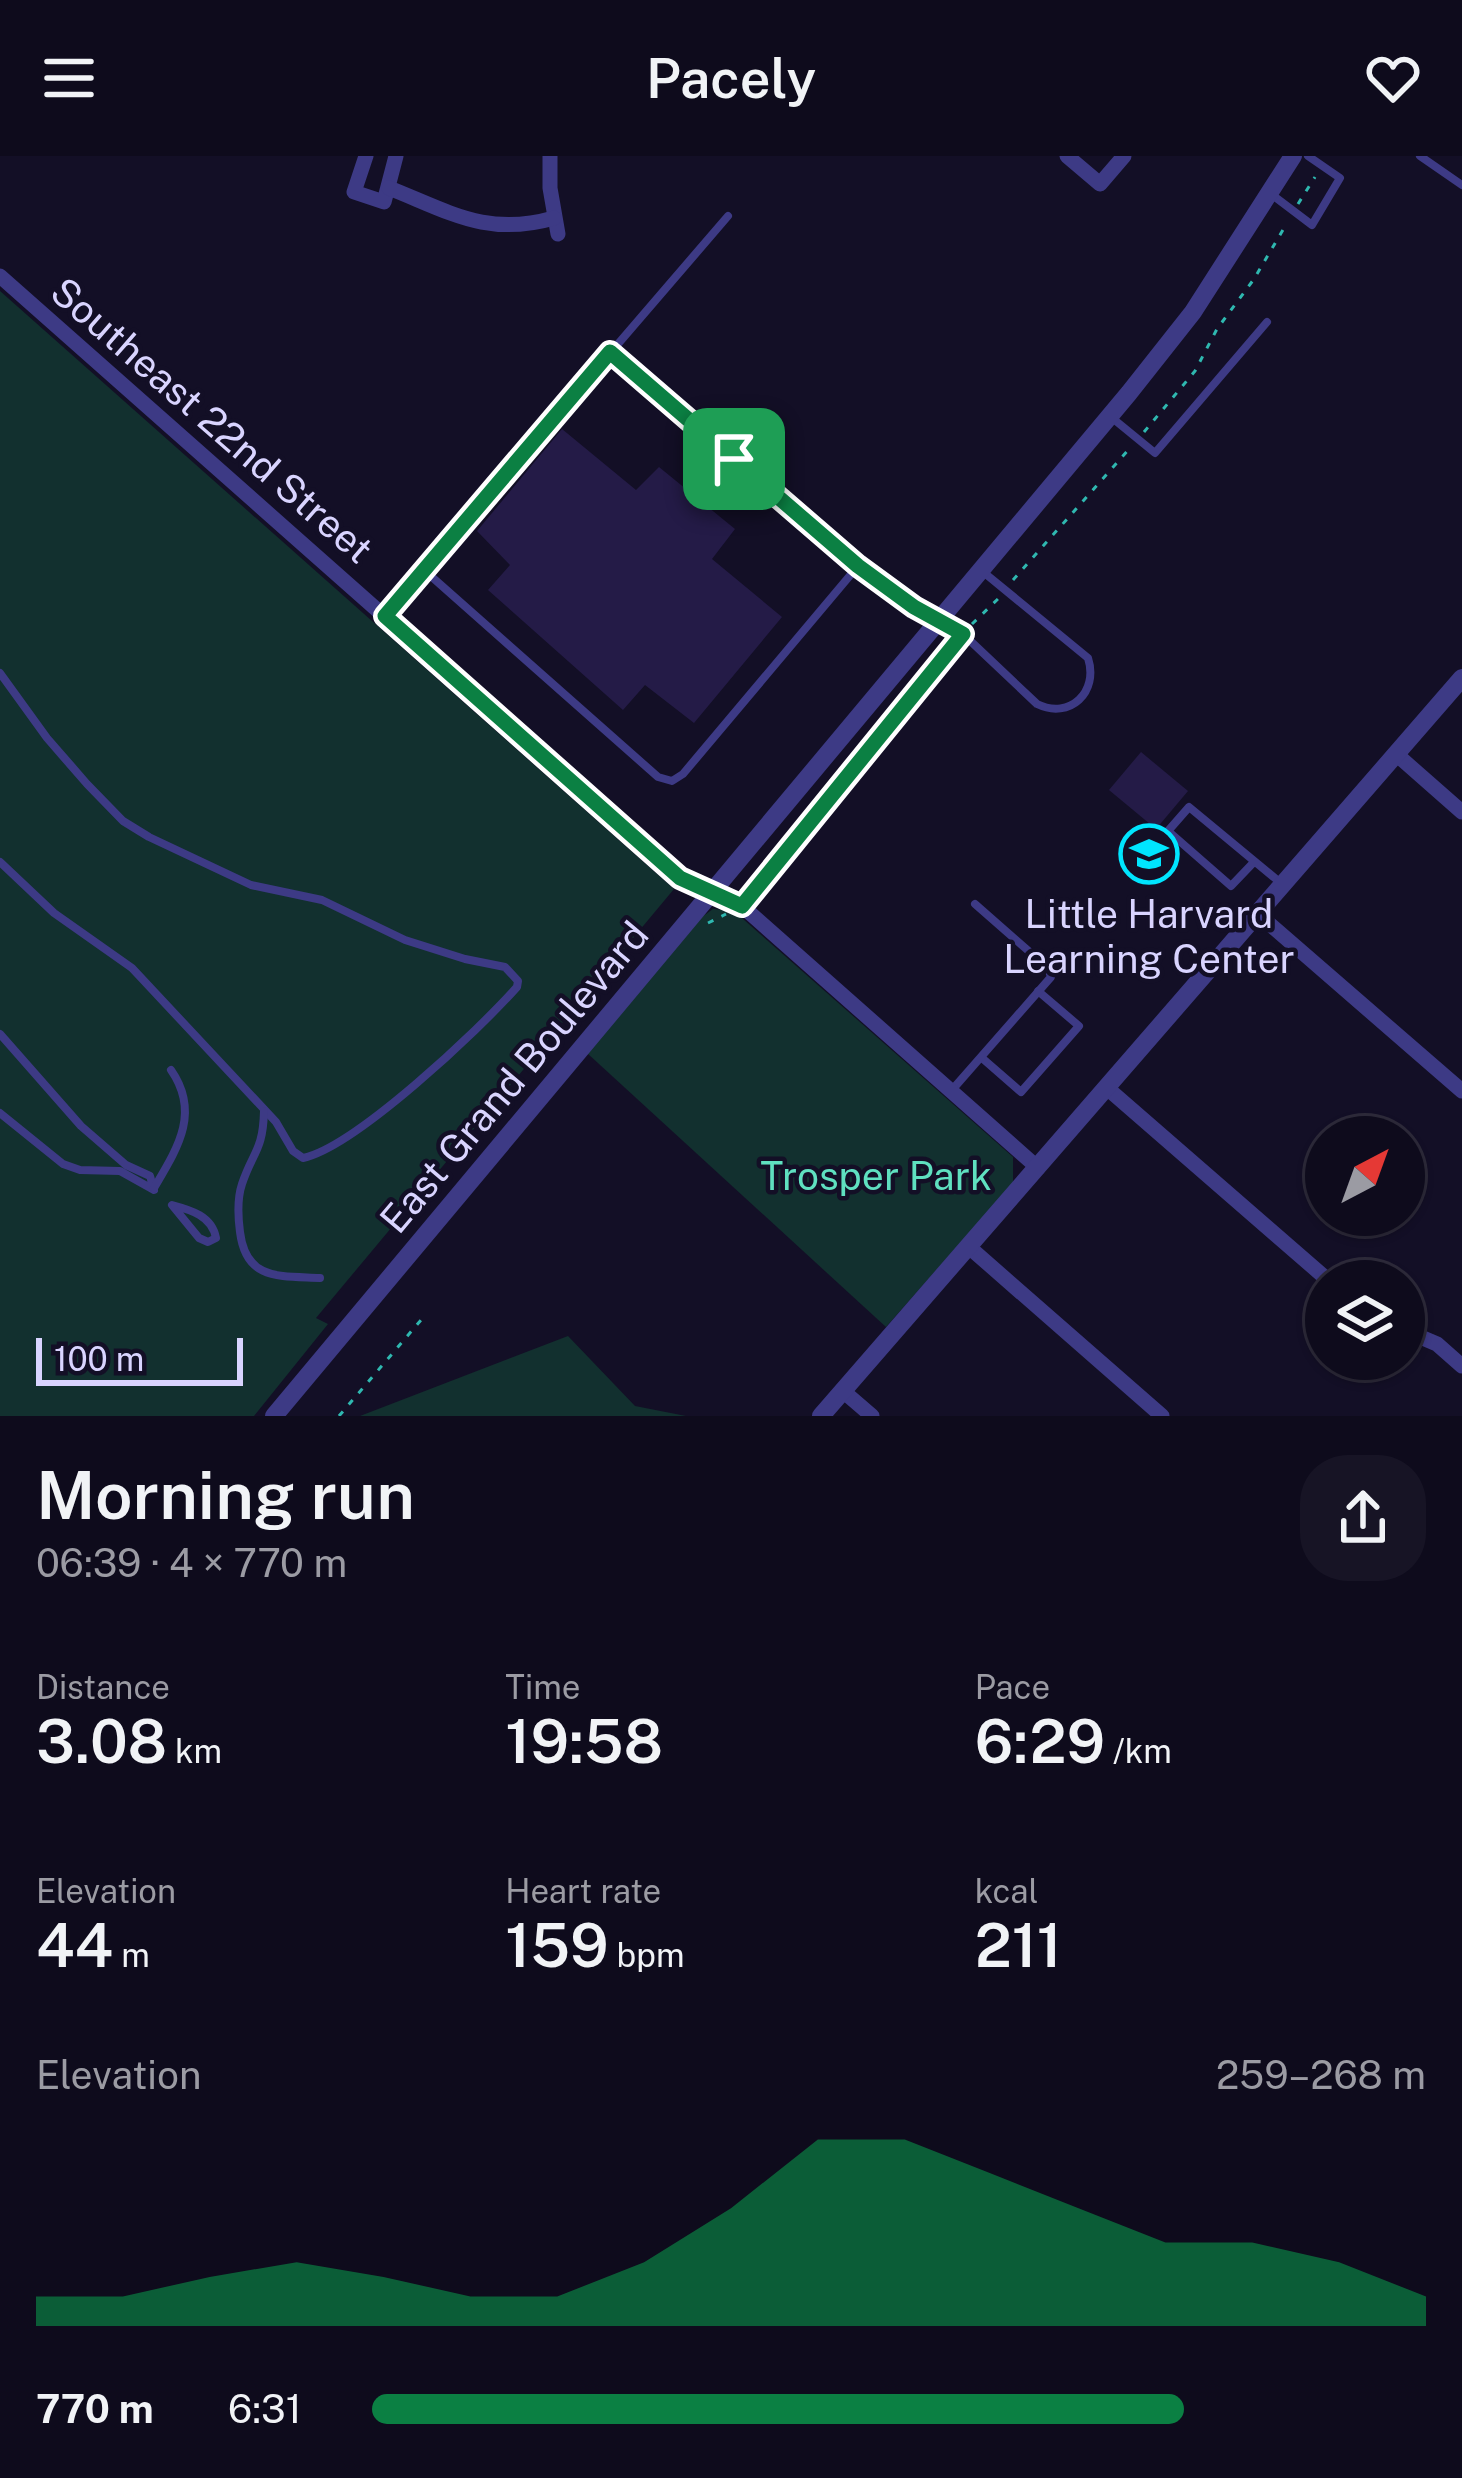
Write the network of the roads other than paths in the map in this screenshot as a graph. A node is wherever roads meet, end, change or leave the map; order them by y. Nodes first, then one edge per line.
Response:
1 (366, 156) edge
2 (396, 156) edge
3 (550, 156) edge
4 (1066, 156) edge
5 (1124, 156) edge
6 (1293, 156) edge
7 (1308, 156) edge
8 (1420, 156) edge
9 (1462, 185) edge
10 (389, 188) junction
11 (1270, 193) junction
12 (728, 216) dead end
13 (0, 276) edge
14 (1267, 322) dead end
15 (610, 352) junction
16 (1110, 416) junction
17 (858, 566) junction
18 (424, 570) junction
19 (980, 570) junction
20 (385, 616) junction
21 (940, 619) junction
22 (0, 673) edge
23 (1462, 678) edge
24 (1396, 754) junction
25 (1462, 812) edge
26 (0, 862) edge
27 (1253, 863) junction
28 (1283, 885) junction
29 (710, 893) junction
30 (975, 904) dead end
31 (1258, 914) junction
32 (1038, 991) junction
33 (0, 1034) edge
34 (982, 1058) junction
35 (171, 1070) dead end
36 (1107, 1088) junction
37 (1462, 1090) edge
38 (951, 1091) junction
39 (264, 1110) junction
40 (0, 1113) edge
41 (1038, 1168) junction
42 (154, 1190) junction
43 (172, 1205) joint
44 (969, 1247) junction
45 (1305, 1260) edge
46 (320, 1278) dead end
47 (1425, 1339) edge
48 (1462, 1366) edge
49 (843, 1391) junction
50 (274, 1416) edge
51 (821, 1416) edge
52 (872, 1416) edge
53 (1162, 1416) edge

1 - 10 street
2 - 10 street
3 - 10 street
4 - 5 street
6 - 11 street, East Grand Boulevard
7 - 11 lane
8 - 9 lane
11 - 16 street, East Grand Boulevard
12 - 15 lane
13 - 20 street, Southeast 22nd Street
14 - 16 lane
15 - 17 lane
15 - 18 lane
16 - 19 street, East Grand Boulevard
17 - 18 lane
17 - 21 lane
18 - 20 lane
19 - 21 street, East Grand Boulevard
19 - 21 lane
20 - 29 street, Southeast 22nd Street
21 - 29 street, East Grand Boulevard
22 - 39 lane
23 - 24 street
24 - 25 street
24 - 28 street
26 - 39 lane
27 - 27 lane
27 - 28 lane
28 - 31 street
29 - 38 street, Southeast 22nd Street
29 - 50 street, East Grand Boulevard
30 - 32 lane
31 - 36 street
31 - 37 street
32 - 34 lane
32 - 34 lane
33 - 42 lane
34 - 38 lane
35 - 42 lane
36 - 41 street
36 - 45 street
38 - 41 street, Southeast 22nd Street
39 - 46 lane
40 - 42 lane
41 - 44 street
43 - 43 lane
44 - 49 street
44 - 53 street
47 - 48 street
49 - 51 street
49 - 52 street

